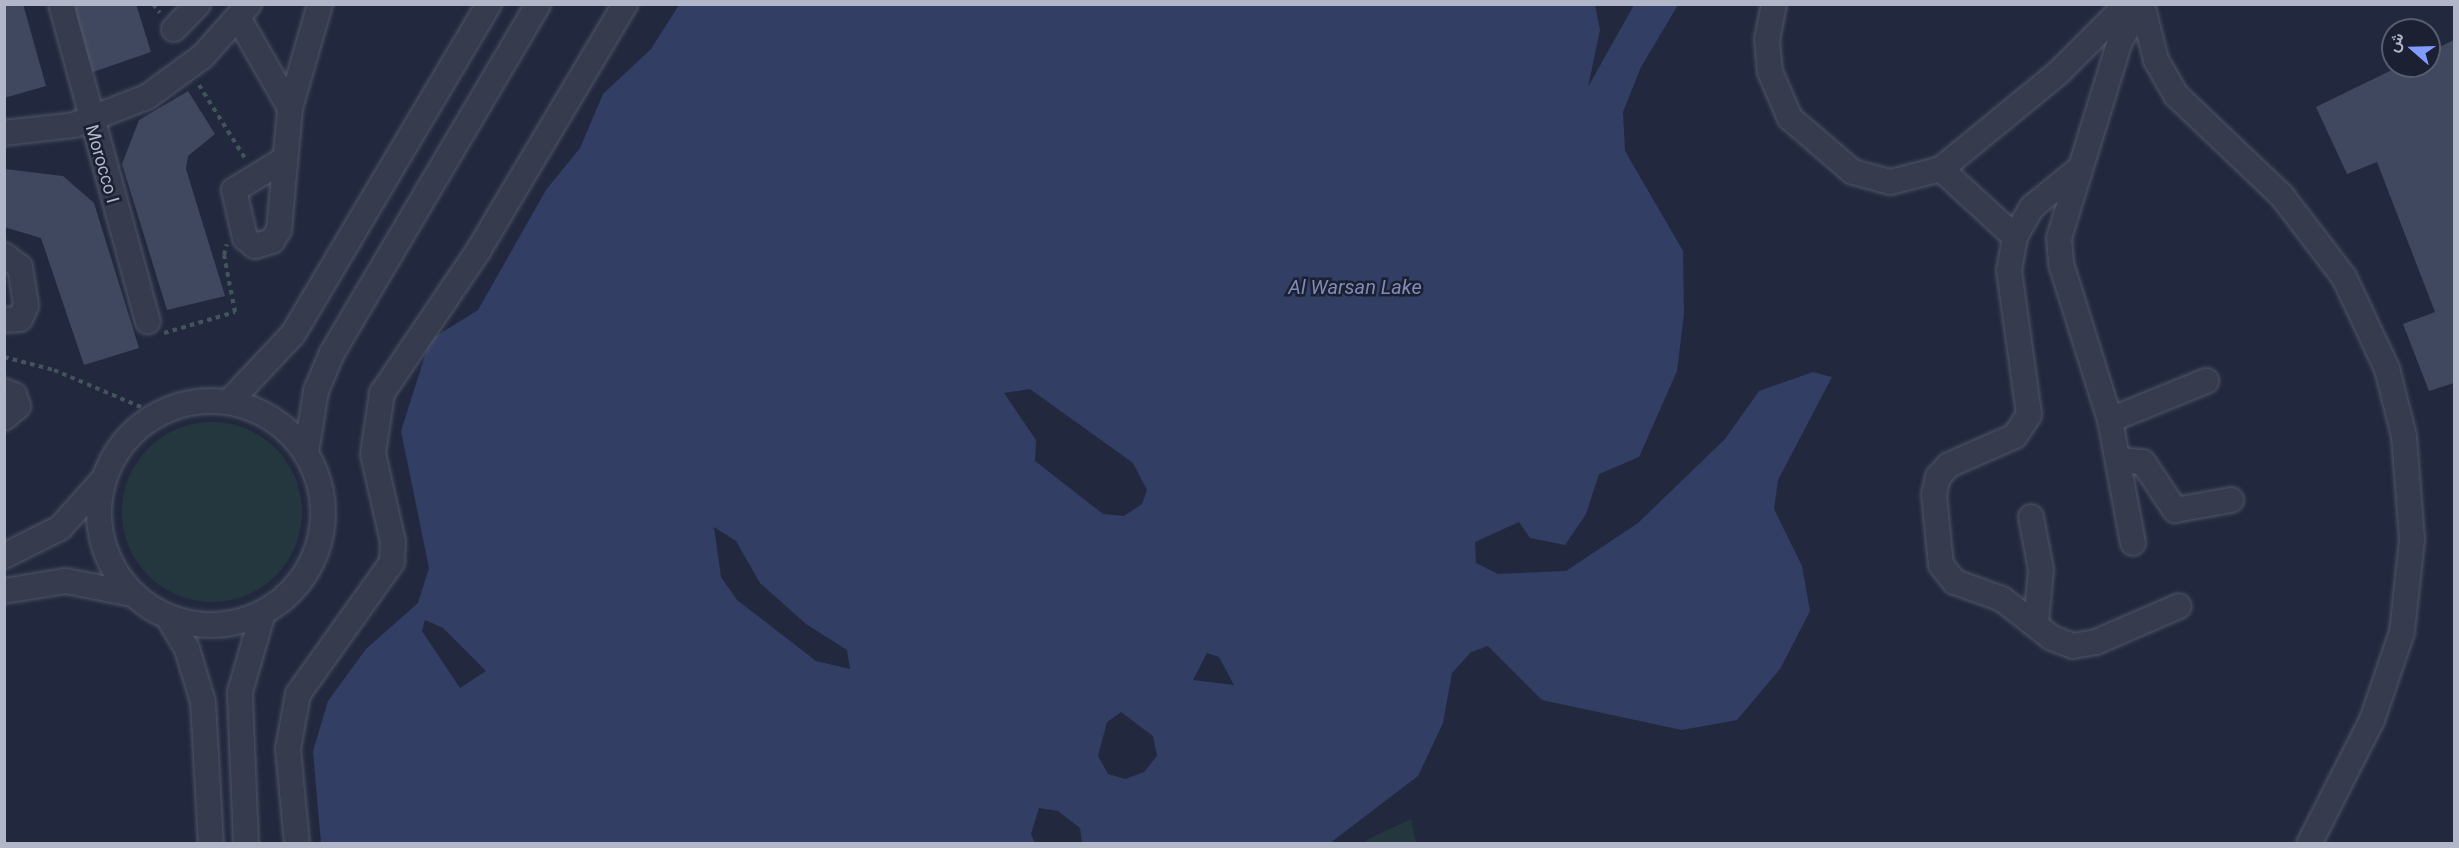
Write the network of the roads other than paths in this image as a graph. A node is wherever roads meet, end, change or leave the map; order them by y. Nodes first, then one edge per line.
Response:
1 (61, 4) edge
2 (198, 4) edge
3 (320, 4) edge
4 (489, 4) edge
5 (538, 4) edge
6 (625, 4) edge
7 (1774, 4) edge
8 (2137, 5) edge
9 (244, 12) edge
10 (174, 29) dead end
11 (290, 108) junction
12 (89, 120) junction
13 (4, 133) edge
14 (285, 159) junction
15 (1941, 169) junction
16 (2079, 169) junction
17 (2015, 237) junction
18 (4, 255) edge
19 (4, 320) edge
20 (148, 321) road end
21 (2206, 381) dead end
22 (4, 391) edge
23 (230, 401) junction
24 (4, 418) edge
25 (2110, 420) junction
26 (306, 453) junction
27 (2118, 460) junction
28 (105, 476) junction
29 (2231, 500) dead end
30 (2031, 517) dead end
31 (2133, 543) dead end
32 (4, 556) edge
33 (4, 591) edge
34 (132, 594) junction
35 (2179, 606) dead end
36 (263, 613) junction
37 (168, 617) junction
38 (2036, 623) junction
39 (211, 843) edge
40 (246, 843) edge
41 (297, 843) edge
42 (2308, 843) edge

1 - 12 street, Morocco I
2 - 10 street
3 - 11 street
4 - 23 street
5 - 26 street
6 - 41 street
7 - 15 street
8 - 15 street
8 - 16 street
8 - 42 street
9 - 11 street
9 - 12 street
11 - 14 street
12 - 13 street
12 - 20 street, Morocco I
14 - 14 street
15 - 17 street
16 - 17 street
16 - 25 street
17 - 38 street
18 - 19 street
21 - 25 street
22 - 24 street
23 - 26 street
23 - 28 street
25 - 27 street
26 - 36 street
27 - 29 street
27 - 31 street
28 - 32 street
28 - 34 street
30 - 38 street
33 - 34 street
34 - 37 street
35 - 38 street
36 - 37 street
36 - 40 street
37 - 39 street

